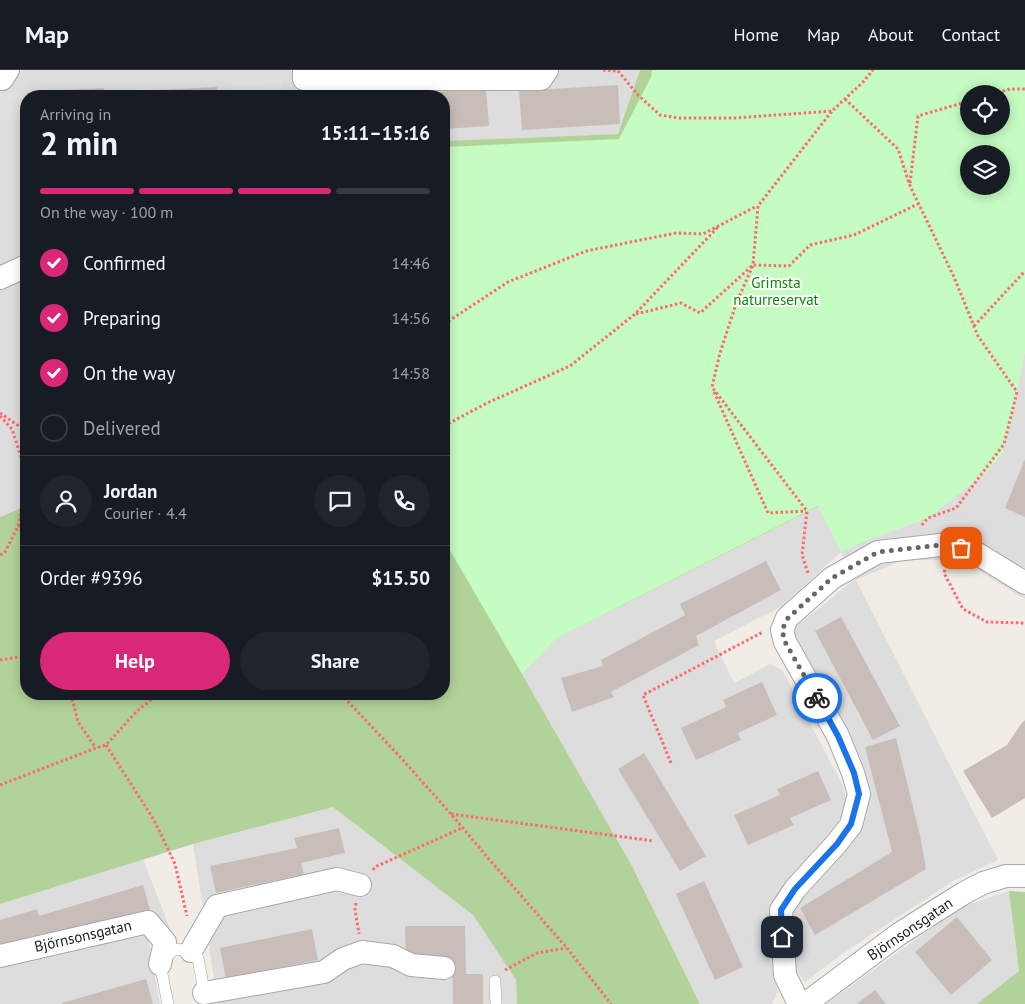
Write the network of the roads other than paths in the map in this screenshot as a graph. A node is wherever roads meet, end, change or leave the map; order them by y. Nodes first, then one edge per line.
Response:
1 (8, 70) edge
2 (304, 70) edge
3 (547, 70) edge
4 (0, 79) edge
5 (20, 269) edge
6 (0, 278) edge
7 (1025, 583) edge
8 (1025, 876) edge
9 (360, 885) road end
10 (191, 951) junction
11 (0, 956) edge
12 (160, 964) junction
13 (444, 968) dead end
14 (495, 981) road end
15 (205, 999) edge
16 (168, 1004) edge
17 (496, 1004) edge
18 (799, 1004) edge
19 (805, 1004) edge

1 - 4 street
2 - 3 street
5 - 6 street
7 - 18 street
8 - 19 street, Björnsonsgatan
9 - 10 street
10 - 12 lane
10 - 15 lane
11 - 12 street, Björnsonsgatan
12 - 16 lane, Björnsonsgatan
13 - 15 street
14 - 17 lane

